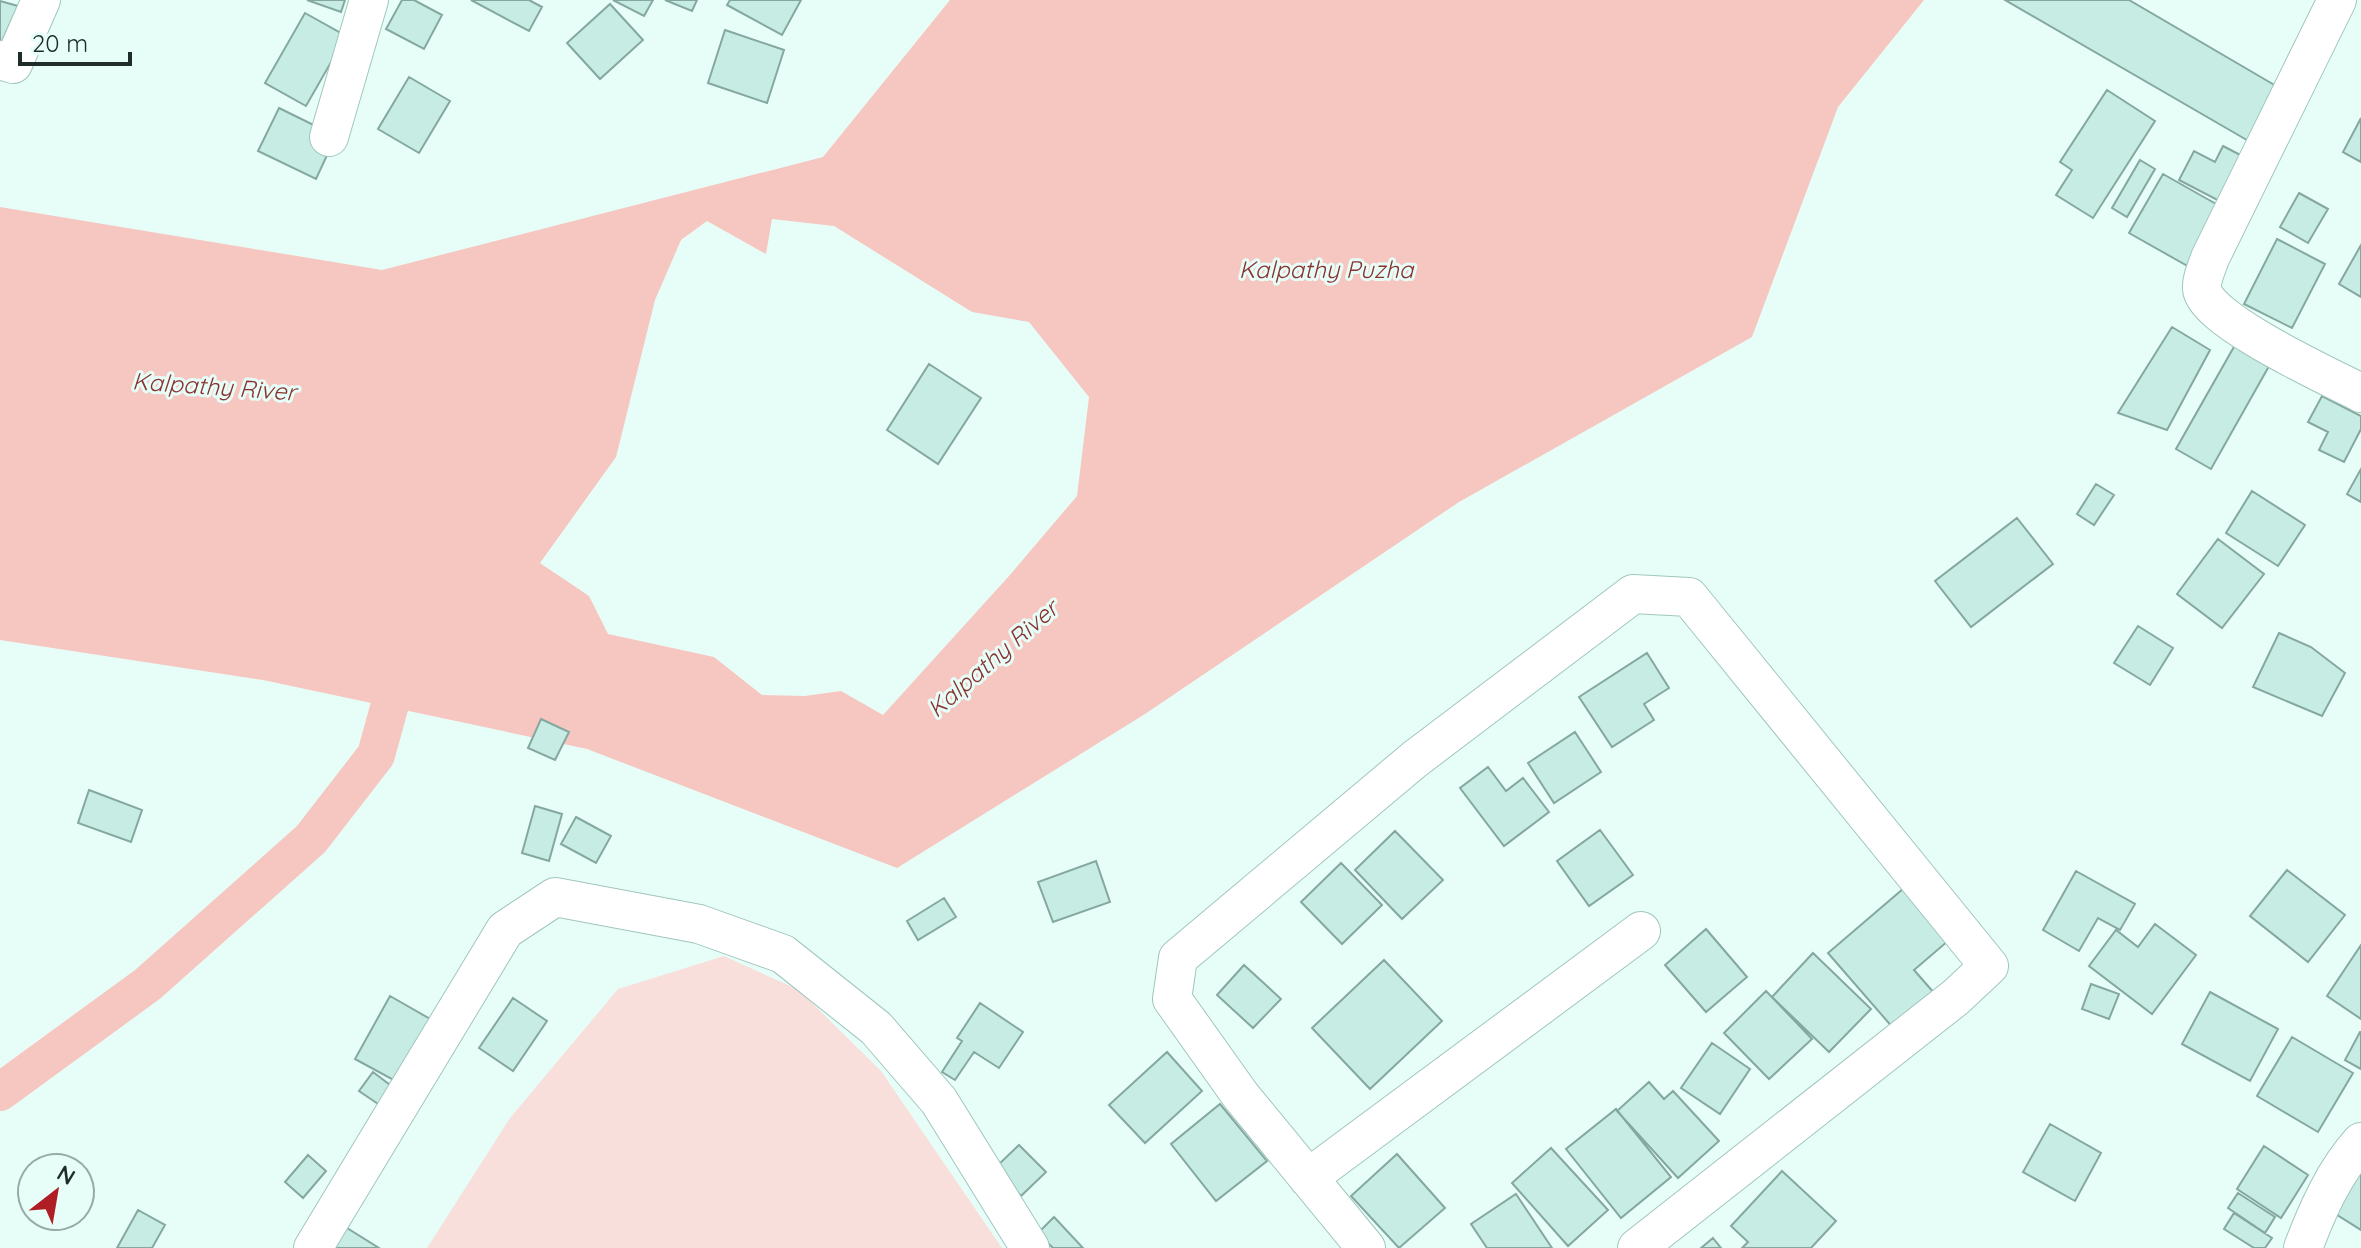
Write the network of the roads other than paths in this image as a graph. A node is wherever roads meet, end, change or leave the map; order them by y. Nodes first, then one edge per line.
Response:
1 (41, 0) edge
2 (369, 0) edge
3 (2337, 0) edge
4 (0, 60) edge
5 (329, 137) dead end
6 (2361, 393) edge
7 (1641, 931) dead end
8 (2361, 1142) edge
9 (1308, 1178) junction
10 (313, 1248) edge
11 (1030, 1248) edge
12 (1366, 1248) edge
13 (1637, 1248) edge
14 (2303, 1248) edge

1 - 4 street
2 - 5 street
3 - 6 street
7 - 9 street
8 - 14 street
9 - 12 street
9 - 13 street
10 - 11 street

